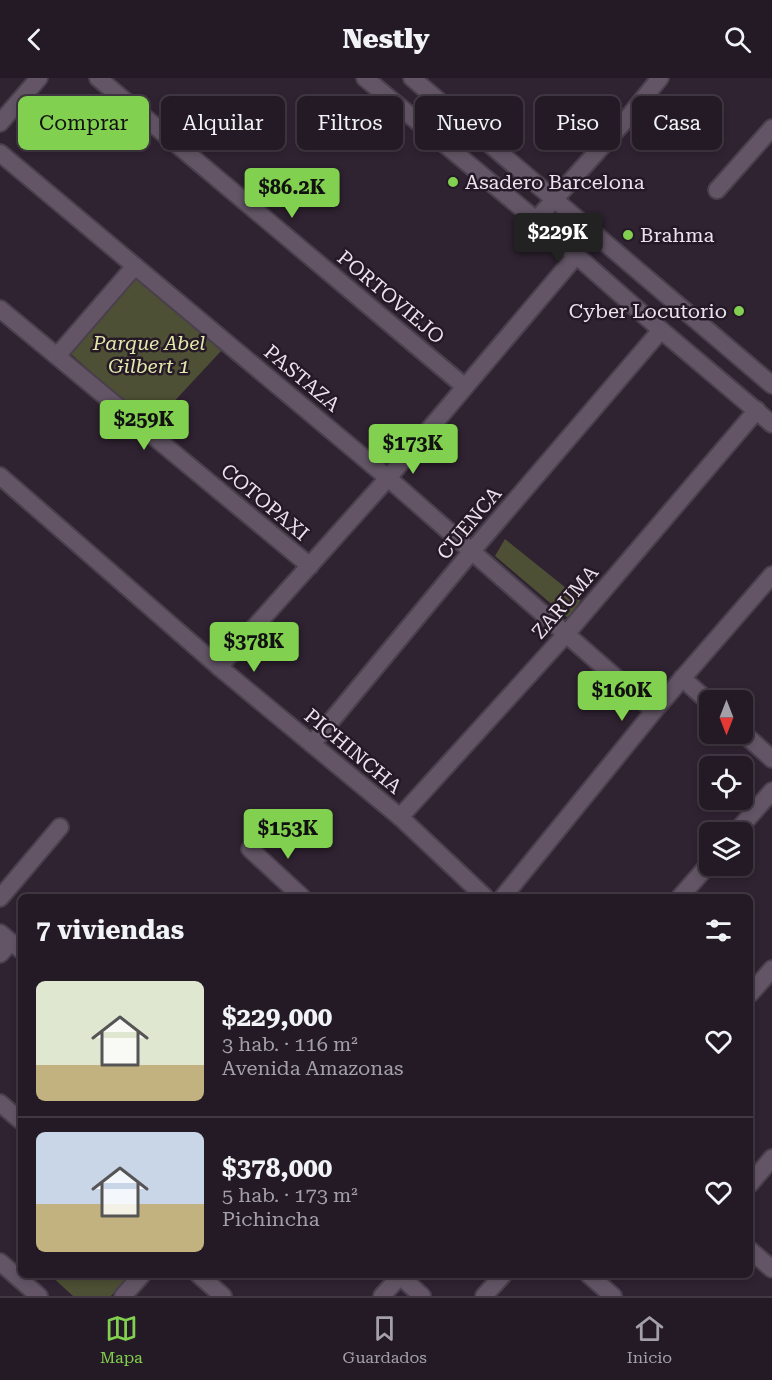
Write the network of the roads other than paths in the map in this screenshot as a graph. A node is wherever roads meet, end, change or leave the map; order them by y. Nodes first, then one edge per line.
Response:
1 (39, 78) edge
2 (98, 78) edge
3 (365, 78) edge
4 (412, 78) edge
5 (660, 78) edge
6 (0, 123) edge
7 (772, 128) edge
8 (0, 153) edge
9 (717, 190) dead end
10 (555, 199) junction
11 (536, 220) junction
12 (575, 257) junction
13 (135, 266) junction
14 (0, 309) edge
15 (661, 330) junction
16 (57, 356) junction
17 (464, 386) junction
18 (772, 386) edge
19 (757, 410) junction
20 (772, 424) edge
21 (0, 476) edge
22 (388, 478) junction
23 (472, 551) junction
24 (310, 566) junction
25 (769, 582) edge
26 (567, 633) junction
27 (219, 667) junction
28 (682, 678) junction
29 (699, 693) edge
30 (654, 711) junction
31 (753, 742) edge
32 (312, 744) junction
33 (772, 759) edge
34 (772, 791) edge
35 (400, 817) junction
36 (745, 822) edge
37 (60, 827) dead end
38 (250, 849) dead end
39 (699, 875) edge
40 (299, 894) edge
41 (482, 894) edge
42 (505, 894) edge
43 (683, 894) edge
44 (0, 898) edge
45 (772, 969) edge
46 (753, 991) edge
47 (0, 1103) edge
48 (18, 1118) edge
49 (772, 1158) edge
50 (753, 1180) edge
51 (753, 1253) edge
52 (0, 1262) edge
53 (772, 1269) edge
54 (18, 1275) edge
55 (22, 1278) edge
56 (138, 1278) edge
57 (202, 1278) edge
58 (397, 1278) edge
59 (402, 1278) edge
60 (500, 1278) edge
61 (592, 1278) edge
62 (39, 1296) edge
63 (123, 1296) edge
64 (223, 1296) edge
65 (382, 1296) edge
66 (422, 1296) edge
67 (484, 1296) edge
68 (613, 1296) edge

1 - 6 street
2 - 17 street, PORTOVIEJO
3 - 11 street
4 - 10 street
5 - 10 street
7 - 9 street
8 - 13 street, PASTAZA
10 - 11 street
10 - 18 street
11 - 12 street
12 - 15 street
12 - 17 street
13 - 16 street
13 - 22 street, PASTAZA
14 - 16 street, COTOPAXI
15 - 19 street
15 - 23 street, CUENCA
16 - 24 street, COTOPAXI
17 - 22 street
19 - 20 street
19 - 26 street, ZARUMA
21 - 27 street, PICHINCHA
22 - 23 street, PASTAZA
22 - 24 street
23 - 26 street, PASTAZA
23 - 32 street, CUENCA
24 - 27 street
25 - 28 street
26 - 30 street, PASTAZA
26 - 35 street, ZARUMA
27 - 32 street, PICHINCHA
28 - 29 street
28 - 30 street
30 - 42 street
31 - 33 street
32 - 35 street, PICHINCHA
34 - 36 street
35 - 41 street, PICHINCHA
37 - 44 street
38 - 40 street
39 - 43 street
45 - 46 street
47 - 48 street
49 - 50 street
51 - 53 street
52 - 54 street
55 - 62 street
56 - 63 street
57 - 64 street
58 - 65 street
59 - 66 street
60 - 67 street
61 - 68 street

